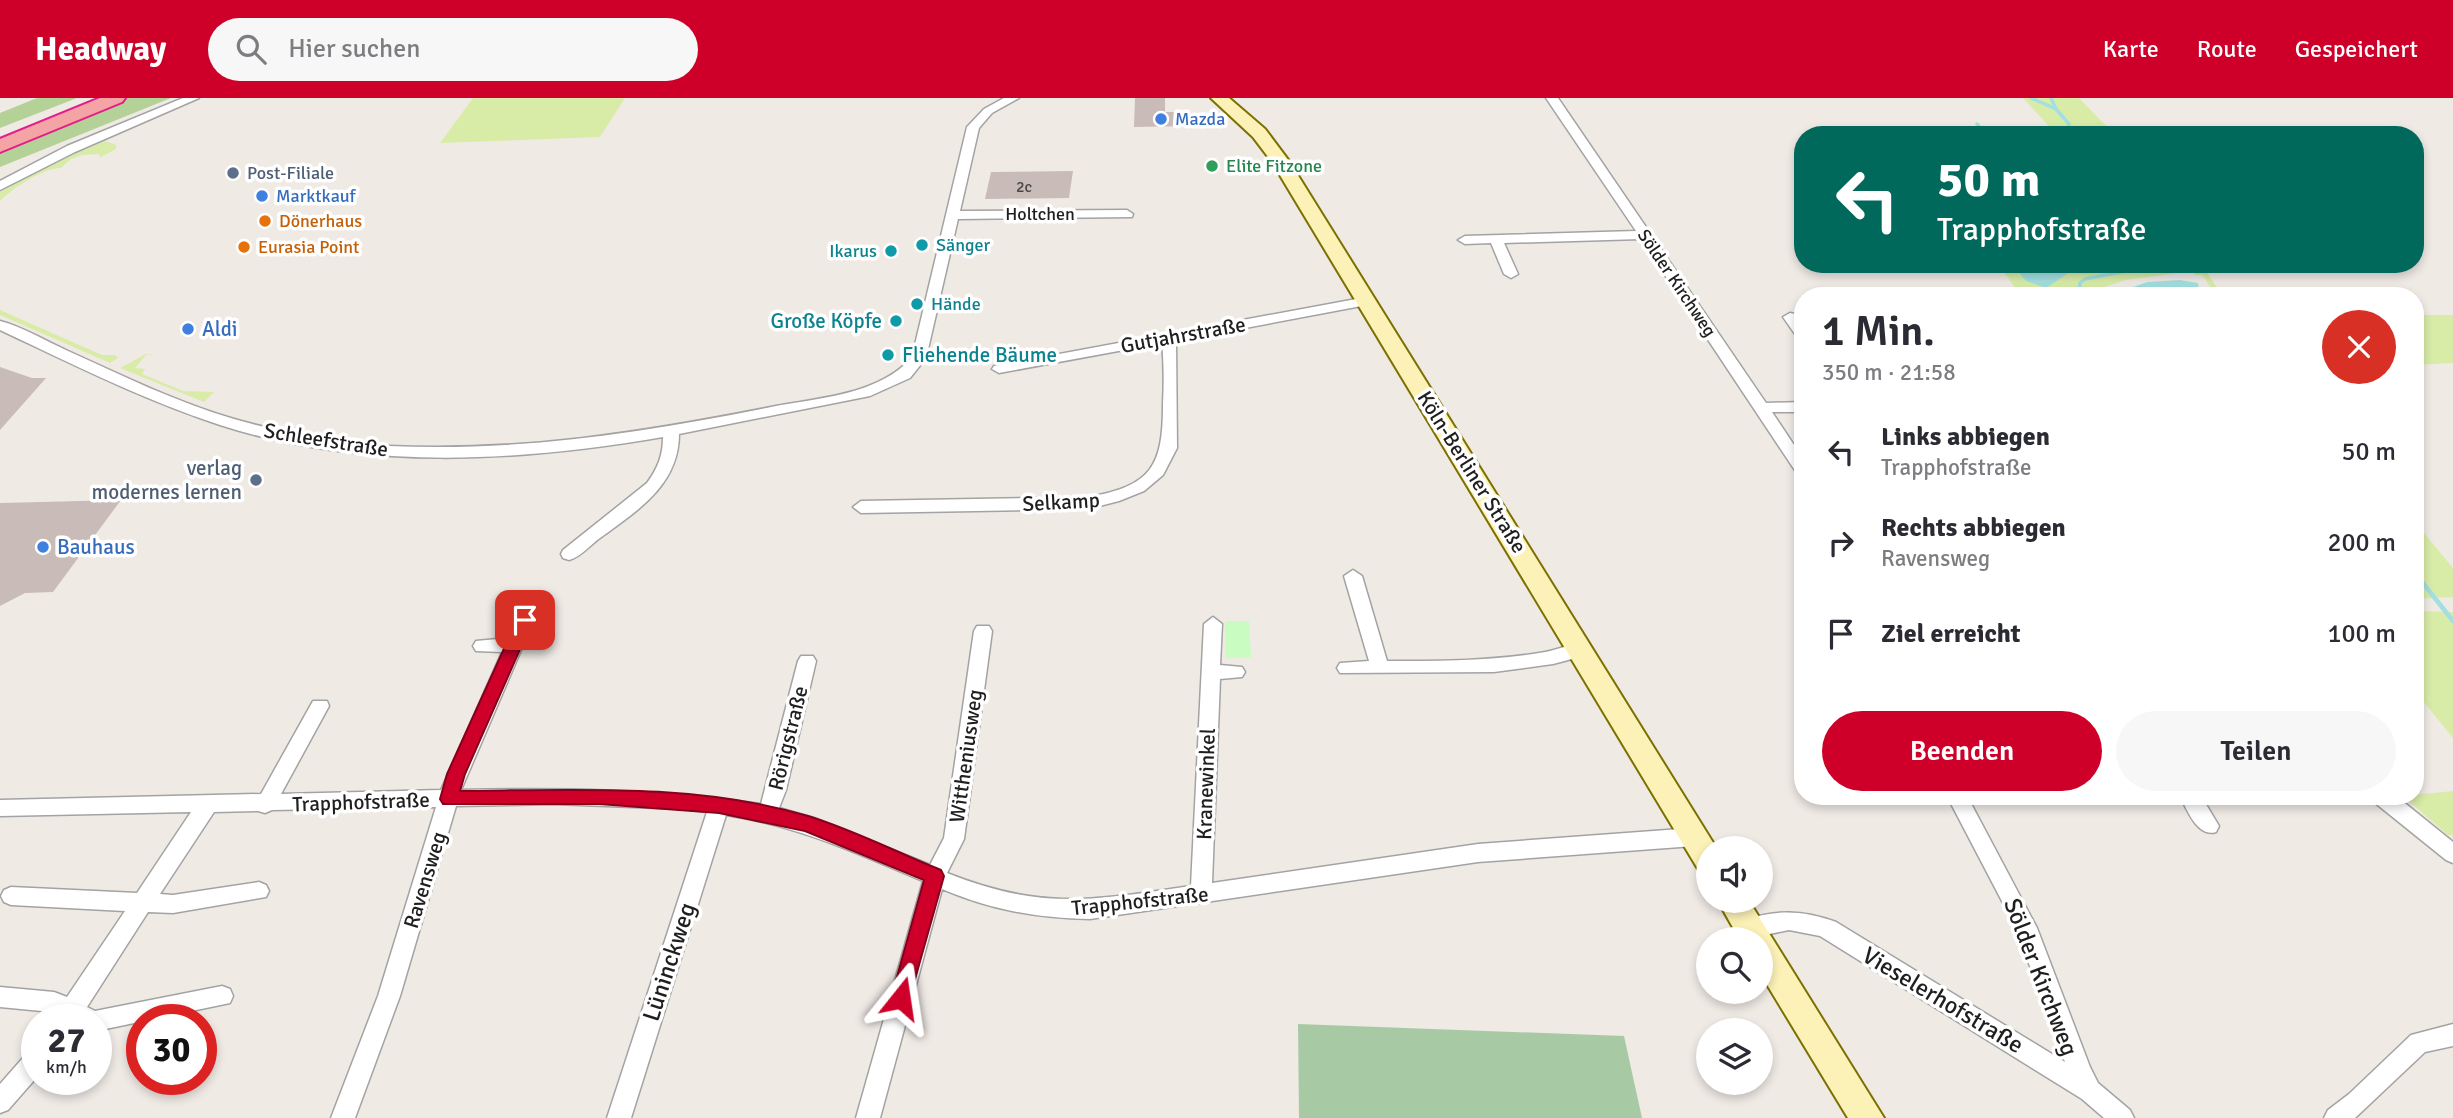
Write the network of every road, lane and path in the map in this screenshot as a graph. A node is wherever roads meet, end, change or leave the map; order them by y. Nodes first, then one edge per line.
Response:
1 (94, 98) edge
2 (116, 98) edge
3 (193, 98) edge
4 (1013, 98) edge
5 (1219, 98) edge
6 (1552, 98) edge
7 (0, 136) edge
8 (0, 146) edge
9 (0, 186) edge
10 (1127, 214) dead end
11 (953, 215) junction
12 (1644, 235) junction
13 (1496, 239) junction
14 (1465, 240) dead end
15 (1511, 274) dead end
16 (1367, 301) junction
17 (1790, 317) dead end
18 (1794, 323) edge
19 (0, 325) edge
20 (1169, 338) junction
21 (999, 369) dead end
22 (1794, 407) edge
23 (1761, 408) junction
24 (671, 429) junction
25 (1794, 456) edge
26 (860, 506) dead end
27 (569, 554) dead end
28 (1353, 576) dead end
29 (525, 620) dead end
30 (1213, 624) dead end
31 (983, 631) dead end
32 (513, 645) junction
33 (482, 646) dead end
34 (1581, 650) junction
35 (807, 662) dead end
36 (1380, 667) junction
37 (1346, 668) dead end
38 (1211, 672) junction
39 (1236, 672) dead end
40 (320, 706) dead end
41 (449, 799) junction
42 (207, 805) junction
43 (265, 805) junction
44 (719, 805) junction
45 (1962, 805) edge
46 (2195, 805) edge
47 (2392, 805) edge
48 (0, 808) edge
49 (767, 813) junction
50 (2208, 827) dead end
51 (1694, 837) junction
52 (1696, 840) edge
53 (2453, 854) edge
54 (935, 876) junction
55 (260, 891) dead end
56 (1201, 895) junction
57 (11, 896) dead end
58 (145, 903) junction
59 (1765, 927) edge
60 (1773, 966) edge
61 (222, 996) dead end
62 (0, 997) edge
63 (57, 1004) edge
64 (89, 1004) edge
65 (112, 1013) edge
66 (2453, 1035) edge
67 (21, 1078) edge
68 (2090, 1091) junction
69 (0, 1102) edge
70 (343, 1118) edge
71 (619, 1118) edge
72 (868, 1118) edge
73 (1867, 1118) edge
74 (2110, 1118) edge
75 (2122, 1118) edge
76 (2336, 1118) edge

1 - 7 highway
2 - 8 highway
3 - 9 street
4 - 11 street, Schleefstraße
5 - 16 main road, Köln-Berliner Straße
6 - 12 street, Sölder Kirchweg
10 - 11 street, Holtchen
11 - 24 street, Schleefstraße
12 - 13 street
12 - 23 street, Sölder Kirchweg
13 - 14 street
13 - 15 street
16 - 20 street, Gutjahrstraße
16 - 34 main road, Köln-Berliner Straße
17 - 18 street
19 - 24 street, Schleefstraße
20 - 21 street, Gutjahrstraße
20 - 26 street, Selkamp
22 - 23 street
23 - 25 street, Sölder Kirchweg
24 - 27 street
28 - 36 street
29 - 32 street, Ravensweg
30 - 38 street, Kranewinkel
31 - 54 street, Wittheniusweg
32 - 33 street
32 - 41 street, Ravensweg
34 - 36 street
34 - 51 main road, Köln-Berliner Straße
35 - 49 street, Rörigstraße
36 - 37 street
38 - 39 street
38 - 56 street, Kranewinkel
40 - 43 street, Trapphofstraße
41 - 43 street, Trapphofstraße
41 - 44 street, Trapphofstraße
41 - 70 street, Ravensweg
42 - 43 street, Trapphofstraße
42 - 48 street, Trapphofstraße
42 - 58 street
44 - 49 street, Trapphofstraße
44 - 71 street, Lüninckweg
45 - 68 street, Sölder Kirchweg
46 - 50 street
47 - 53 street
49 - 54 street, Trapphofstraße
51 - 52 main road, Köln-Berliner Straße
51 - 56 street, Trapphofstraße
54 - 56 street, Trapphofstraße
54 - 72 street, Wittheniusweg
55 - 58 street
57 - 58 street
58 - 64 street
59 - 68 street, Vieselerhofstraße
60 - 73 main road
61 - 65 street
62 - 63 street
66 - 76 street
67 - 69 street
68 - 74 street, Sölder Kirchweg
68 - 75 street, Vieselerhofstraße

